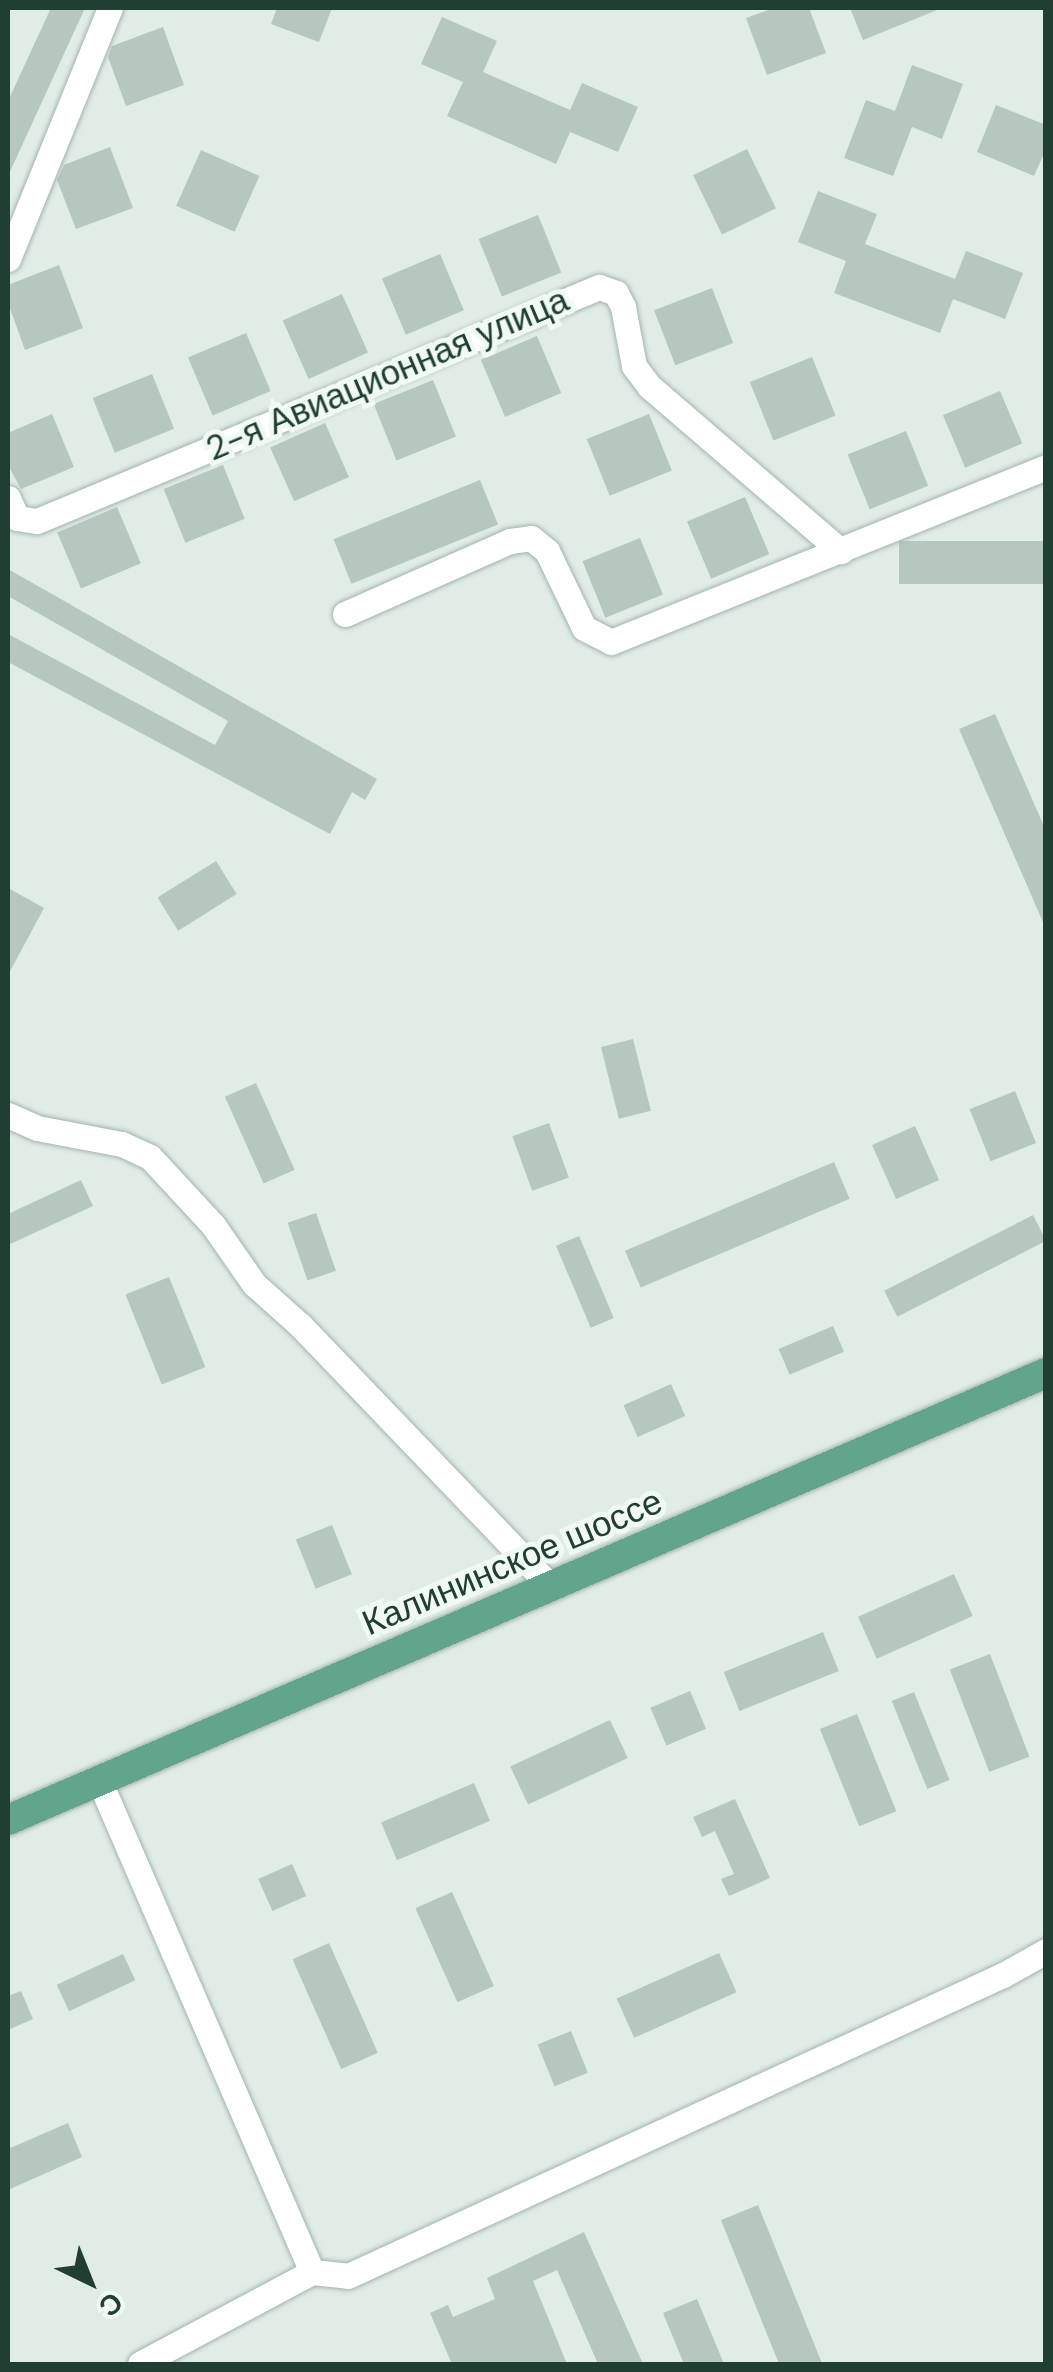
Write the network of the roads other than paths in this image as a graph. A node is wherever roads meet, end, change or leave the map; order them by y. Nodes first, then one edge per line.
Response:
1 (110, 8) edge
2 (8, 259) edge
3 (1046, 467) edge
4 (8, 498) edge
5 (841, 551) junction
6 (344, 614) dead end
7 (8, 1115) edge
8 (1046, 1373) edge
9 (550, 1586) junction
10 (99, 1780) junction
11 (8, 1820) edge
12 (1046, 1951) edge
13 (312, 2272) junction
14 (140, 2364) edge

1 - 2 street
3 - 5 street
4 - 5 street, 2-я Авиационная улица
5 - 6 street
7 - 9 street
8 - 9 main road, Калининское шоссе
9 - 10 main road, Калининское шоссе
10 - 11 main road, Калининское шоссе
10 - 13 street
12 - 13 street
13 - 14 street

